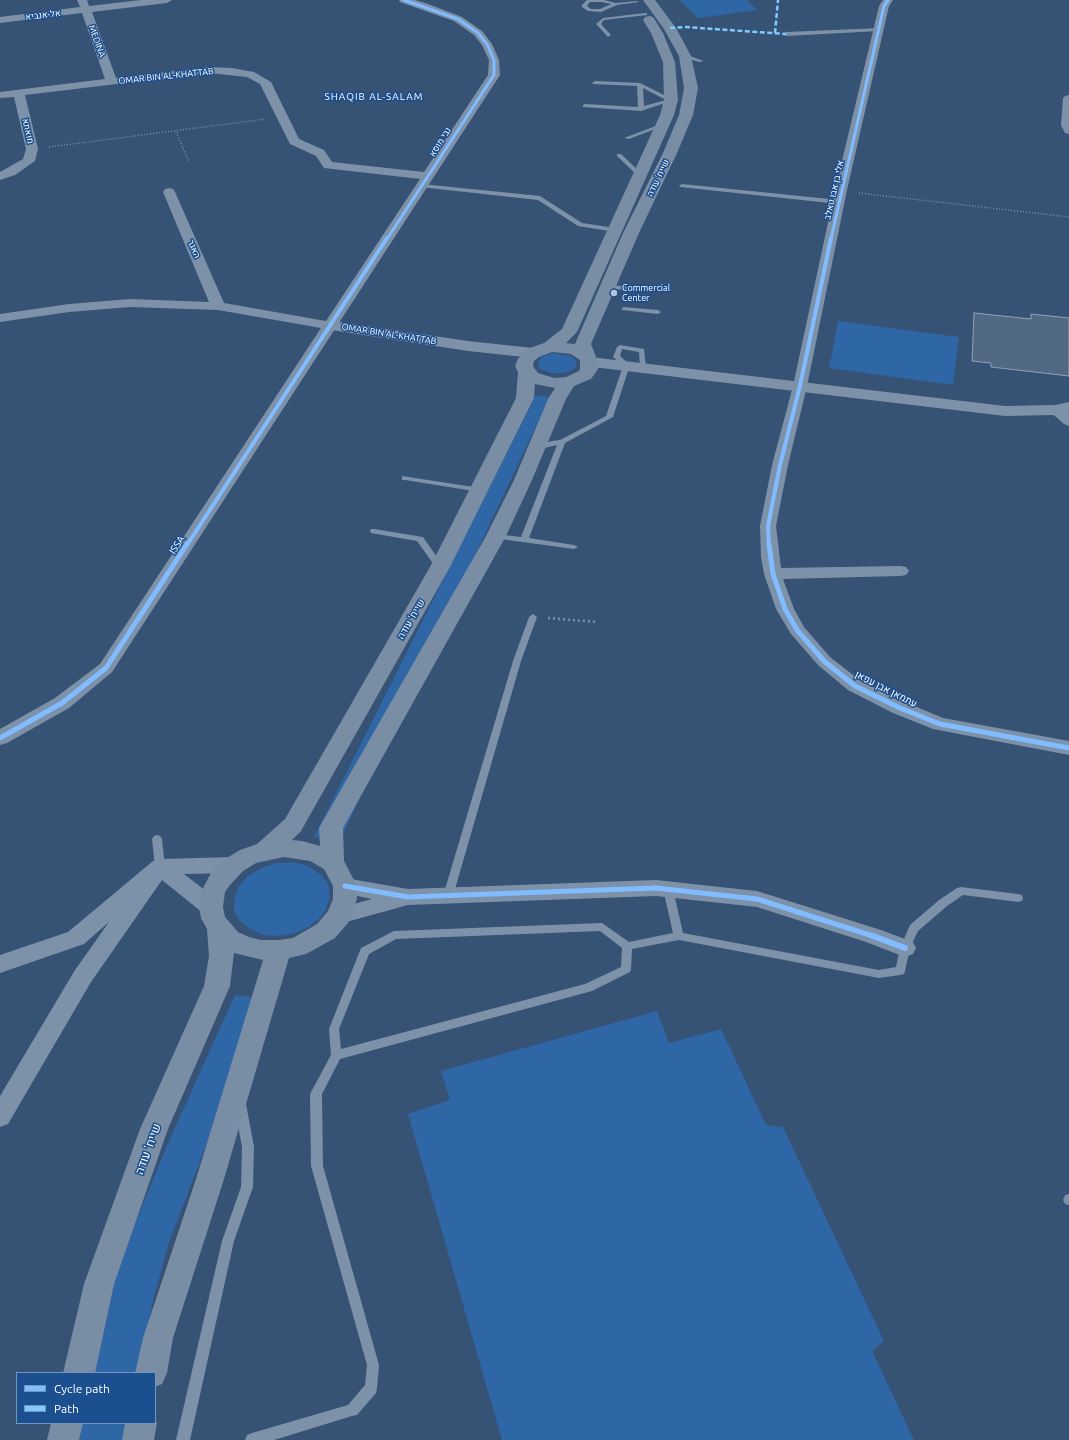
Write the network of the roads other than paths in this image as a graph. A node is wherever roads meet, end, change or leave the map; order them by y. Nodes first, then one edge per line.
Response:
1 (167, 0) edge
2 (404, 0) edge
3 (888, 0) edge
4 (616, 4) junction
5 (642, 4) edge
6 (84, 5) edge
7 (0, 20) edge
8 (879, 29) junction
9 (786, 34) dead end
10 (608, 35) dead end
11 (112, 82) junction
12 (595, 83) dead end
13 (640, 85) junction
14 (19, 93) junction
15 (0, 95) edge
16 (1069, 98) edge
17 (671, 100) junction
18 (585, 106) dead end
19 (641, 109) junction
20 (663, 125) junction
21 (1069, 130) edge
22 (628, 138) dead end
23 (619, 155) dead end
24 (640, 175) junction
25 (0, 176) edge
26 (425, 181) junction
27 (682, 186) dead end
28 (169, 192) dead end
29 (840, 196) junction
30 (615, 230) junction
31 (609, 287) junction
32 (632, 290) dead end
33 (218, 306) junction
34 (624, 309) dead end
35 (658, 312) dead end
36 (0, 318) edge
37 (332, 326) junction
38 (550, 347) junction
39 (528, 364) junction
40 (635, 366) junction
41 (582, 369) junction
42 (800, 386) junction
43 (1063, 408) edge
44 (1069, 422) edge
45 (544, 429) junction
46 (562, 442) junction
47 (536, 448) junction
48 (405, 478) dead end
49 (480, 490) junction
50 (374, 531) dead end
51 (496, 536) junction
52 (524, 540) junction
53 (574, 548) dead end
54 (440, 567) junction
55 (900, 571) dead end
56 (773, 574) junction
57 (533, 617) road end
58 (0, 738) edge
59 (1069, 748) edge
60 (157, 839) dead end
61 (265, 850) junction
62 (332, 864) junction
63 (234, 865) junction
64 (160, 867) junction
65 (345, 886) junction
66 (668, 890) junction
67 (448, 896) junction
68 (408, 898) junction
69 (1018, 898) dead end
70 (339, 916) junction
71 (215, 918) junction
72 (679, 936) junction
73 (627, 946) junction
74 (905, 948) junction
75 (279, 950) junction
76 (0, 964) edge
77 (336, 1055) junction
78 (237, 1089) junction
79 (0, 1117) edge
80 (79, 1372) edge
81 (151, 1372) edge
82 (67, 1424) edge
83 (141, 1424) edge
84 (63, 1440) edge
85 (138, 1440) edge
86 (183, 1440) edge
87 (252, 1440) edge

1 - 6 street
2 - 26 street, נבי מוסא
3 - 8 street, אלי בן אבו טאלב
4 - 4 lane
4 - 5 lane
5 - 10 lane
5 - 17 main road, שייח' עודה
5 - 31 main road, שייח' עודה
6 - 7 street, אל-אנביא
6 - 11 street, MEDINA
8 - 9 lane
8 - 29 street, אלי בן אבו טאלב
11 - 14 street, OMAR BIN AL-KHATTAB
11 - 26 street, OMAR BIN AL-KHATTAB
12 - 13 lane
13 - 17 lane
13 - 19 lane
14 - 15 street, OMAR BIN AL-KHATTAB
14 - 25 street, מואתא
16 - 21 street
17 - 19 lane
17 - 20 main road, שייח' עודה
18 - 19 lane
20 - 22 lane
20 - 24 main road, שייח' עודה
23 - 24 lane
24 - 30 main road, שייח' עודה
26 - 30 lane
26 - 37 street, נבי מוסא
27 - 29 lane
28 - 33 street, האגר
29 - 42 street, אלי בן אבו טאלב
30 - 38 main road, שייח' עודה
31 - 32 lane
31 - 41 main road, שייח' עודה
33 - 36 street, OMAR BIN AL-KHATTAB
33 - 37 street, OMAR BIN AL-KHATTAB
34 - 35 lane
37 - 39 street, OMAR BIN AL-KHATTAB
37 - 58 street, ISSA
38 - 39 main road
38 - 41 main road
39 - 41 main road
39 - 49 main road, שייח' עודה
40 - 40 lane
40 - 41 street
40 - 42 street
40 - 46 lane
41 - 45 main road
42 - 43 street
42 - 56 street, עתמאן אבן עפאן
43 - 44 street
45 - 46 lane
45 - 47 main road
46 - 47 lane
46 - 52 lane
47 - 51 main road
48 - 49 lane
49 - 54 main road, שייח' עודה
50 - 54 lane
51 - 52 lane
51 - 62 main road
52 - 53 lane
54 - 61 main road, שייח' עודה
55 - 56 street
56 - 59 street, עתמאן אבן עפאן
57 - 67 lane
60 - 64 lane
61 - 62 main road
61 - 63 main road
62 - 65 main road
63 - 64 street
63 - 71 main road
64 - 71 street
64 - 76 street
64 - 79 street
65 - 68 street
65 - 70 main road
66 - 67 street
66 - 72 lane
66 - 74 street
67 - 68 street
68 - 70 street
69 - 74 lane
70 - 75 main road
71 - 75 main road
71 - 80 main road, שייח' עודה
72 - 73 lane
72 - 74 lane
73 - 77 lane
73 - 77 lane
75 - 78 main road
77 - 87 lane
78 - 81 main road
78 - 86 lane
82 - 84 main road
83 - 85 main road

